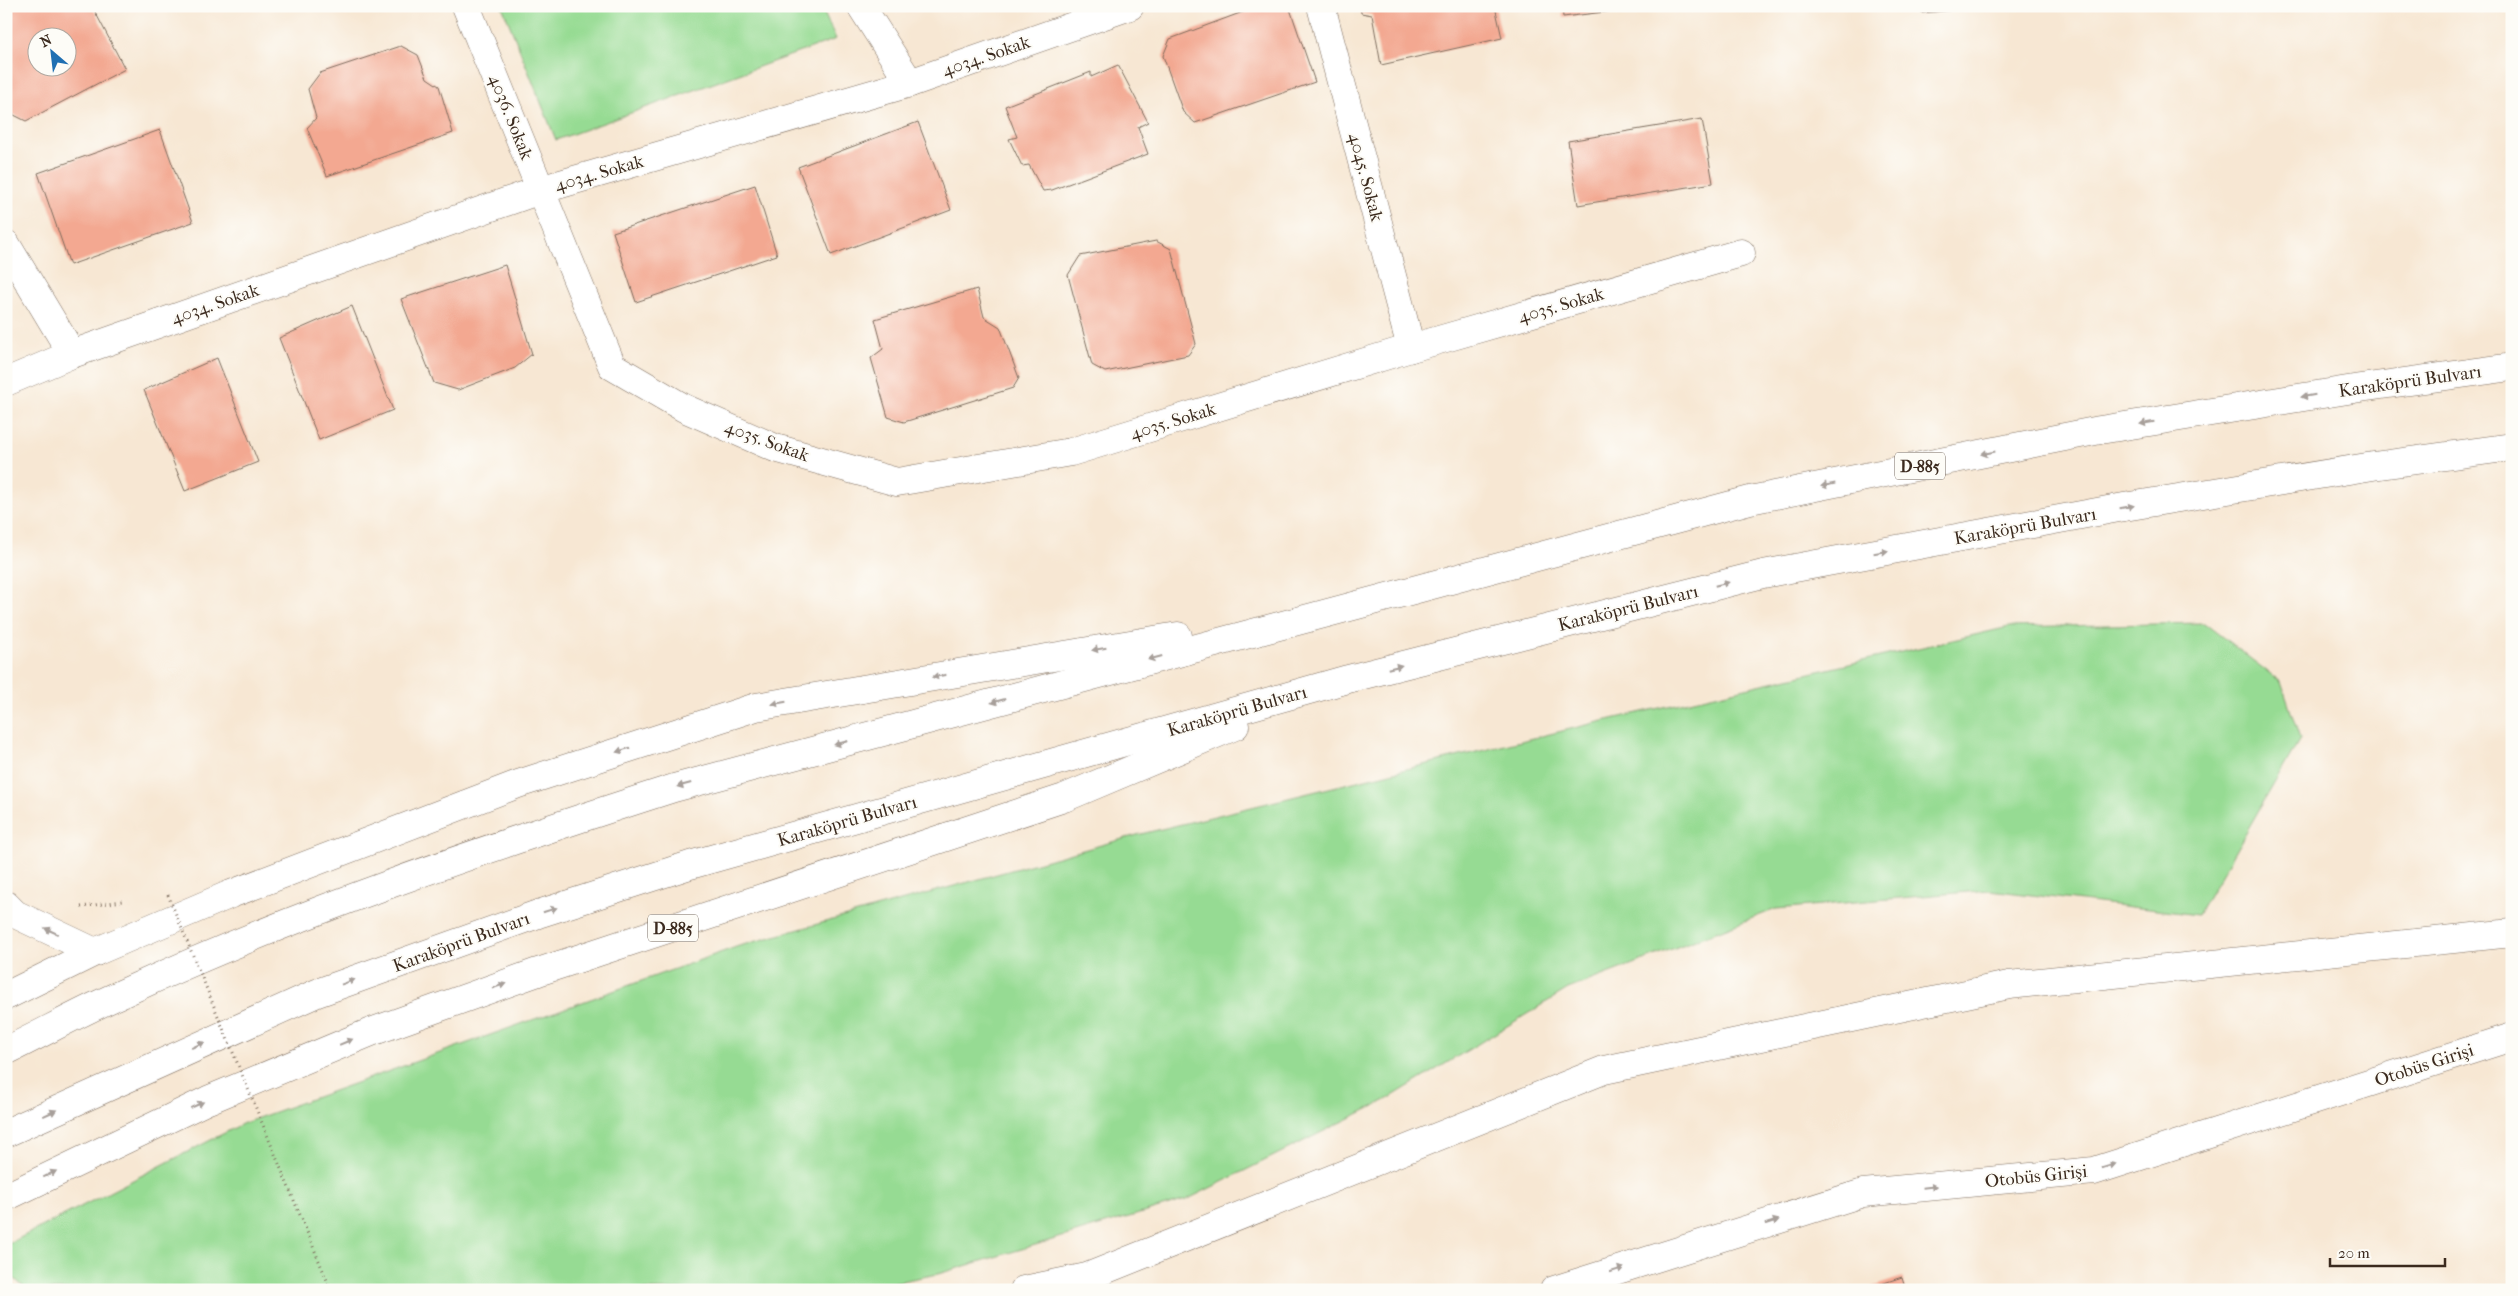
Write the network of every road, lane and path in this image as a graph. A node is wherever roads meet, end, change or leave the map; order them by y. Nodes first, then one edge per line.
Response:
1 (466, 6) edge
2 (861, 6) edge
3 (1130, 6) edge
4 (1321, 6) edge
5 (910, 83) junction
6 (540, 190) junction
7 (6, 244) edge
8 (1741, 254) dead end
9 (1411, 348) junction
10 (72, 354) junction
11 (612, 366) joint
12 (2512, 367) edge
13 (6, 382) edge
14 (2512, 447) edge
15 (1337, 609) junction
16 (1348, 679) junction
17 (168, 895) dead end
18 (6, 905) edge
19 (2512, 933) edge
20 (95, 952) junction
21 (6, 996) edge
22 (2512, 1037) edge
23 (6, 1051) edge
24 (6, 1133) edge
25 (6, 1197) edge
26 (331, 1290) edge
27 (1024, 1290) edge
28 (1554, 1290) edge

1 - 6 main road, 4036. Sokak
2 - 5 main road
3 - 5 main road, 4034. Sokak
4 - 9 main road, 4045. Sokak
5 - 6 main road, 4034. Sokak
6 - 10 main road, 4034. Sokak
6 - 11 main road, 4036. Sokak
7 - 10 main road
8 - 9 main road, 4035. Sokak
9 - 11 main road, 4035. Sokak
10 - 13 main road, 4034. Sokak
12 -> 15 main road, Karaköprü Bulvarı / D-885
16 -> 14 main road, Karaköprü Bulvarı / D-885
15 -> 20 main road, D-885
15 -> 23 main road, Karaköprü Bulvarı
24 -> 16 main road, Karaköprü Bulvarı
25 -> 16 main road, D-885
17 - 26 path, bridge
20 -> 18 main road
19 - 27 main road
20 - 21 main road, D-885
28 -> 22 main road, Otobüs Girişi

